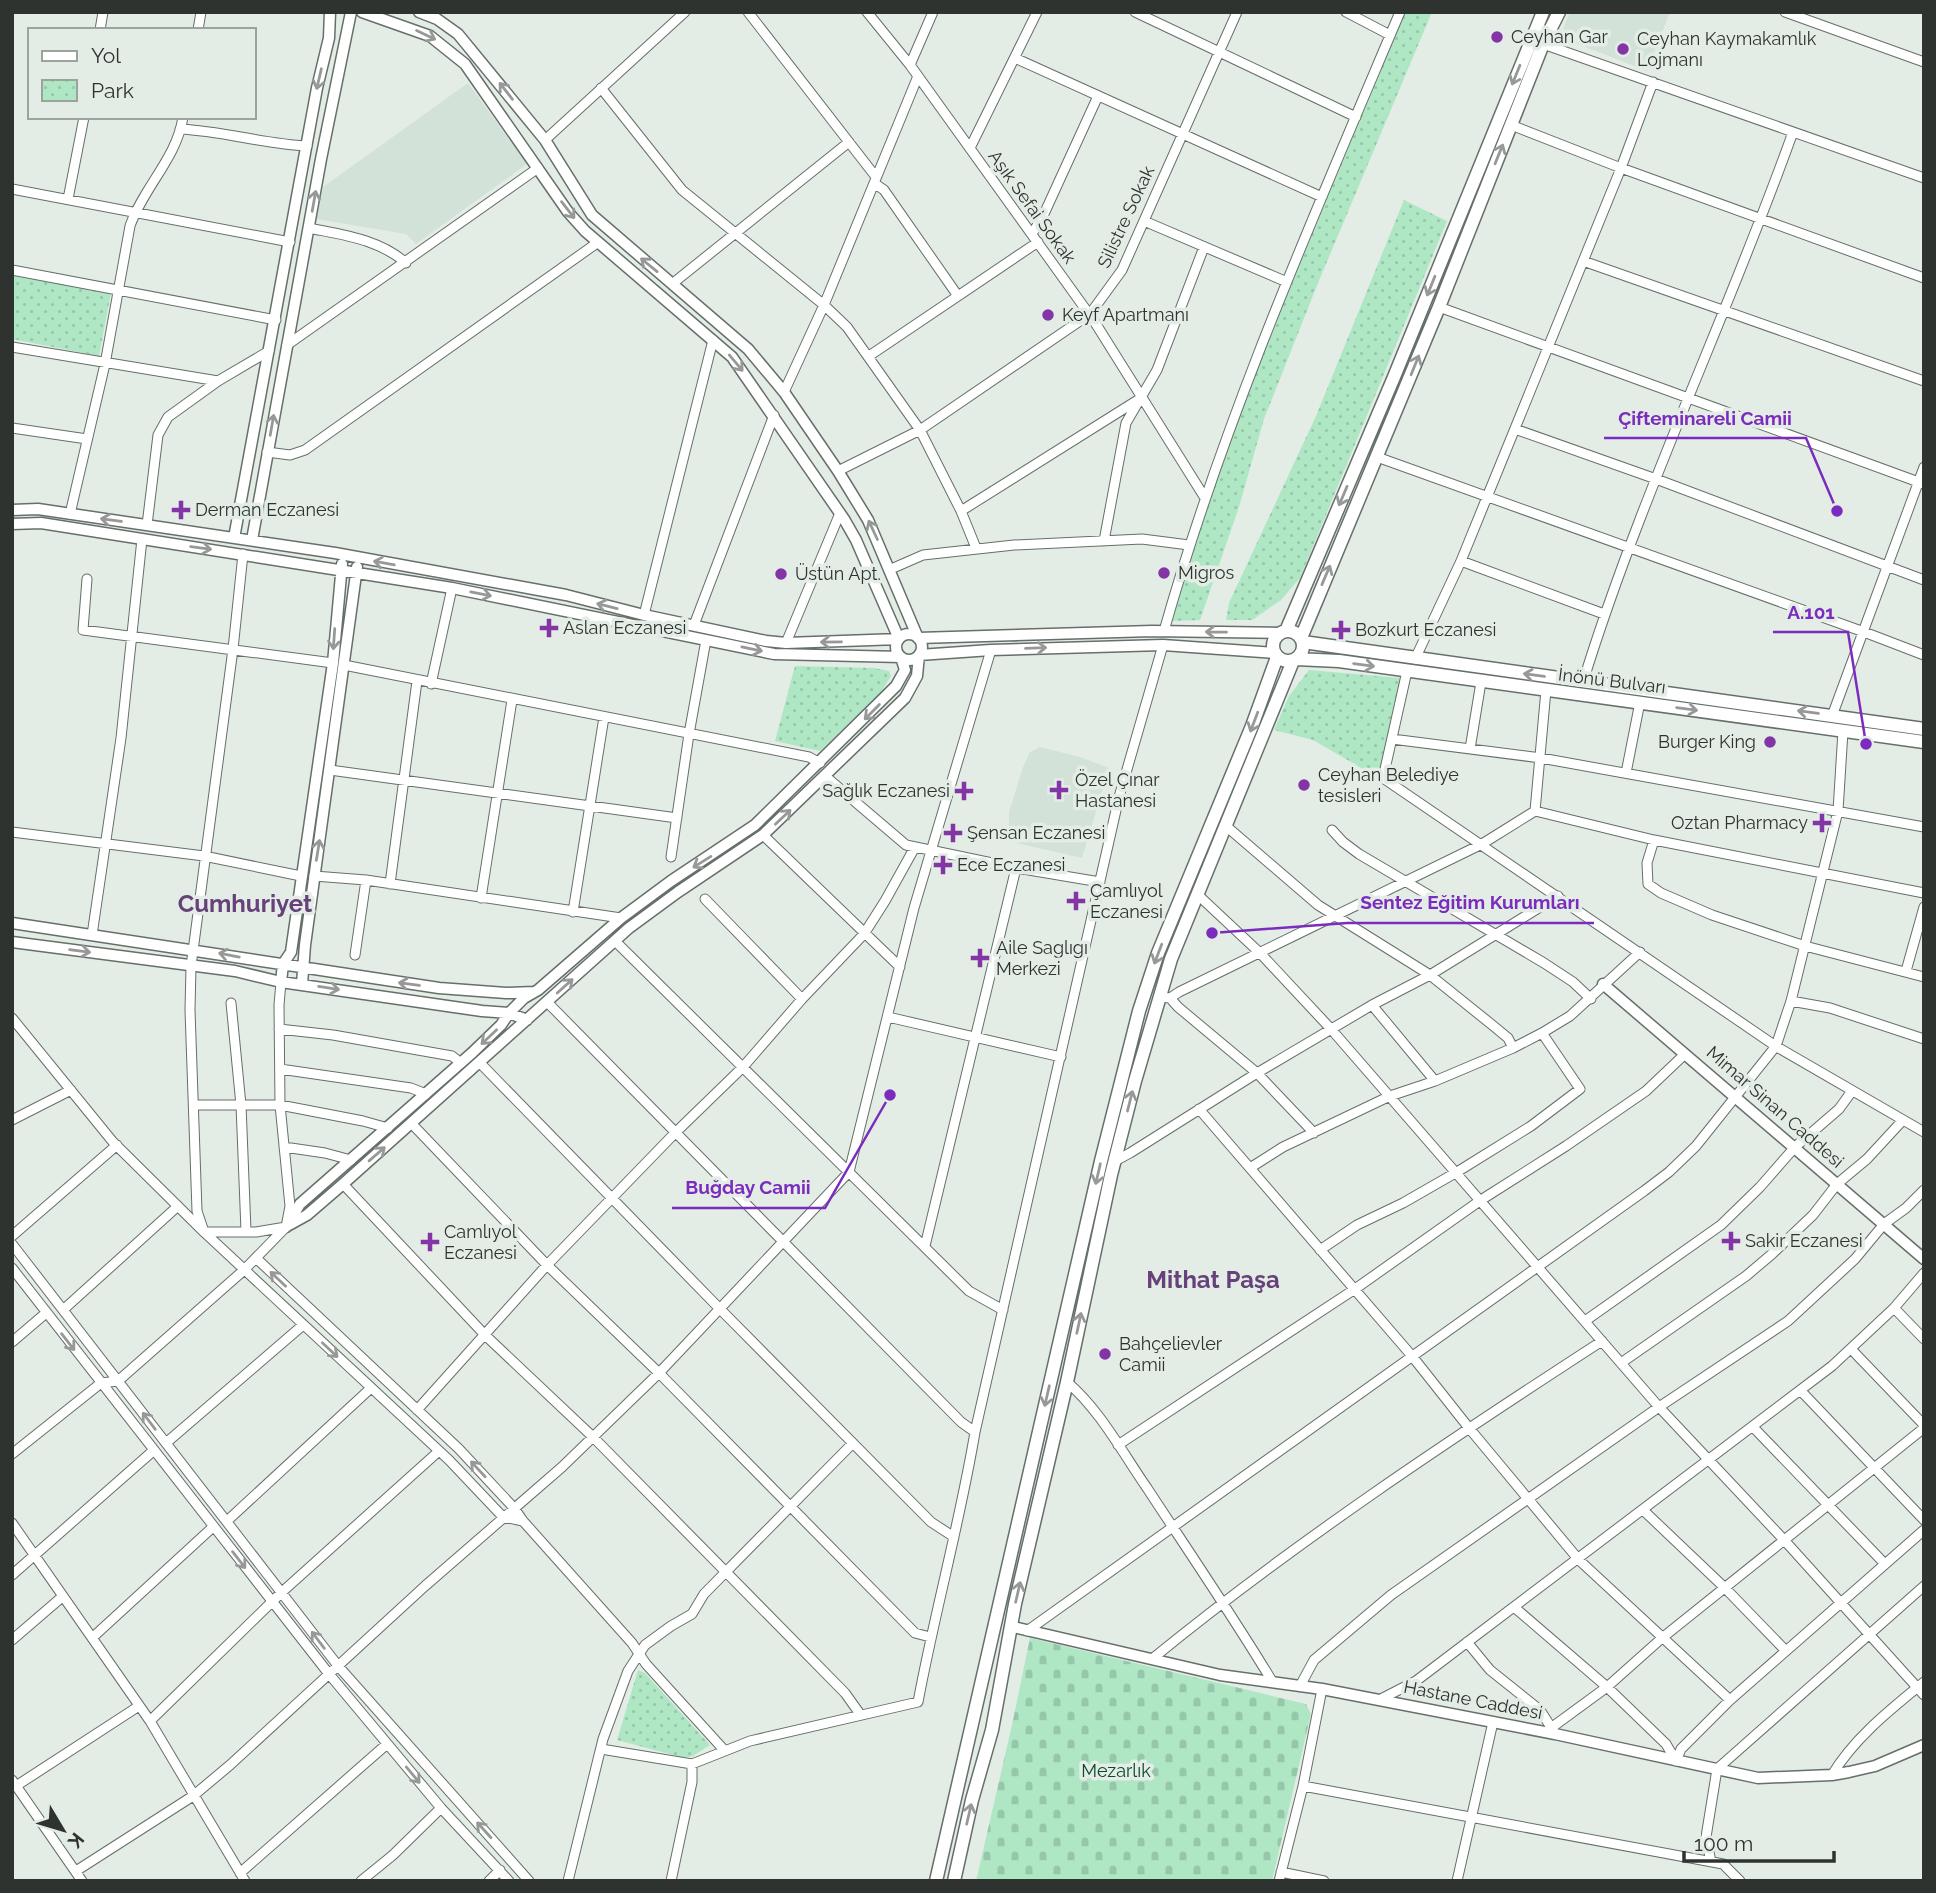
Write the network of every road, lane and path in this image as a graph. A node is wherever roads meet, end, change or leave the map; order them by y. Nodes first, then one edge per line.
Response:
1 (333, 12) edge
2 (350, 12) edge
3 (362, 12) edge
4 (419, 12) edge
5 (685, 12) edge
6 (748, 12) edge
7 (867, 12) edge
8 (933, 12) edge
9 (1037, 12) edge
10 (1135, 12) edge
11 (1237, 12) edge
12 (1346, 12) edge
13 (1400, 12) edge
14 (1543, 12) edge
15 (1559, 12) edge
16 (1785, 12) edge
17 (1390, 35) junction
18 (1543, 44) junction
19 (1218, 54) junction
20 (1015, 58) junction
21 (1924, 62) edge
22 (910, 65) junction
23 (918, 76) junction
24 (1653, 82) junction
25 (601, 88) junction
26 (1098, 96) junction
27 (1356, 117) junction
28 (83, 119) edge
29 (182, 119) edge
30 (1511, 125) junction
31 (180, 129) junction
32 (1793, 132) junction
33 (1182, 135) junction
34 (545, 141) junction
35 (849, 142) junction
36 (307, 146) junction
37 (970, 148) junction
38 (538, 168) junction
39 (1621, 168) junction
40 (1924, 178) edge
41 (875, 180) junction
42 (12, 188) edge
43 (1322, 197) junction
44 (68, 199) junction
45 (135, 211) junction
46 (1761, 220) junction
47 (1144, 221) junction
48 (309, 228) junction
49 (734, 233) junction
50 (1035, 238) junction
51 (290, 242) junction
52 (597, 243) junction
53 (1203, 247) junction
54 (1583, 261) junction
55 (406, 263) junction
56 (12, 270) edge
57 (1924, 278) edge
58 (1287, 282) junction
59 (672, 284) junction
60 (119, 289) junction
61 (958, 296) junction
62 (824, 305) junction
63 (1439, 307) junction
64 (1724, 311) junction
65 (1090, 314) junction
66 (276, 320) junction
67 (713, 340) junction
68 (287, 345) junction
69 (1548, 346) junction
70 (12, 347) edge
71 (269, 351) junction
72 (869, 356) junction
73 (105, 363) junction
74 (218, 381) junction
75 (1924, 381) edge
76 (784, 392) junction
77 (1142, 397) junction
78 (1689, 397) junction
79 (774, 415) junction
80 (12, 428) edge
81 (1514, 429) junction
82 (920, 430) junction
83 (87, 439) junction
84 (267, 452) junction
85 (1377, 457) junction
86 (1924, 467) edge
87 (838, 471) junction
88 (1656, 479) junction
89 (1921, 483) edge
90 (1205, 498) junction
91 (1486, 498) junction
92 (12, 510) edge
93 (961, 511) junction
94 (840, 513) junction
95 (70, 514) junction
96 (12, 524) edge
97 (147, 525) junction
98 (234, 537) junction
99 (142, 539) junction
100 (252, 540) junction
101 (1104, 541) junction
102 (1189, 545) junction
103 (976, 548) junction
104 (1629, 548) junction
105 (243, 554) junction
106 (344, 555) junction
107 (359, 558) junction
108 (1461, 561) junction
109 (1888, 566) junction
110 (891, 569) junction
111 (341, 571) junction
112 (356, 573) junction
113 (87, 579) dead end
114 (1924, 580) edge
115 (452, 588) junction
116 (1604, 614) junction
117 (644, 615) junction
118 (694, 625) junction
119 (1164, 631) junction
120 (1284, 632) junction
121 (1864, 632) junction
122 (132, 635) junction
123 (918, 638) junction
124 (899, 639) junction
125 (706, 640) junction
126 (1302, 640) junction
127 (786, 643) junction
128 (1163, 645) junction
129 (233, 649) junction
130 (991, 650) junction
131 (919, 655) junction
132 (1276, 655) junction
133 (1924, 655) edge
134 (901, 657) junction
135 (1415, 659) junction
136 (1294, 660) junction
137 (338, 664) junction
138 (1407, 671) junction
139 (417, 681) junction
140 (1481, 682) junction
141 (1583, 682) junction
142 (431, 684) junction
143 (1546, 690) junction
144 (512, 699) junction
145 (1640, 702) junction
146 (1832, 716) junction
147 (604, 718) junction
148 (1924, 729) edge
149 (1843, 731) junction
150 (689, 734) junction
151 (1392, 739) junction
152 (1924, 742) edge
153 (1471, 750) junction
154 (1541, 758) junction
155 (820, 763) junction
156 (330, 770) junction
157 (1626, 773) junction
158 (825, 776) junction
159 (403, 781) junction
160 (498, 793) junction
161 (588, 806) junction
162 (1535, 811) junction
163 (1838, 811) junction
164 (677, 818) junction
165 (1226, 826) junction
166 (1924, 827) edge
167 (1332, 830) dead end
168 (12, 832) edge
169 (763, 835) junction
170 (1654, 840) junction
171 (106, 844) junction
172 (1482, 844) junction
173 (915, 847) junction
174 (931, 851) junction
175 (204, 856) junction
176 (671, 857) dead end
177 (1016, 868) junction
178 (1821, 874) junction
179 (301, 876) junction
180 (314, 876) junction
181 (366, 880) junction
182 (1100, 882) junction
183 (1406, 882) junction
184 (390, 884) junction
185 (1924, 893) edge
186 (1197, 894) junction
187 (1558, 895) junction
188 (481, 898) junction
189 (705, 899) dead end
190 (1924, 907) edge
191 (573, 912) junction
192 (1335, 917) junction
193 (621, 918) junction
194 (12, 923) edge
195 (864, 934) junction
196 (92, 935) junction
197 (1494, 935) junction
198 (615, 941) junction
199 (12, 942) edge
200 (1805, 946) junction
201 (193, 950) junction
202 (1640, 952) junction
203 (1260, 953) junction
204 (355, 955) dead end
205 (283, 964) junction
206 (191, 966) junction
207 (305, 967) junction
208 (900, 967) junction
209 (1906, 971) junction
210 (1430, 975) junction
211 (1924, 977) edge
212 (281, 982) junction
213 (1603, 984) junction
214 (302, 985) junction
215 (534, 992) junction
216 (1165, 997) junction
217 (802, 999) junction
218 (1591, 999) junction
219 (1791, 1001) junction
220 (547, 1002) junction
221 (231, 1003) dead end
222 (1372, 1004) junction
223 (509, 1013) junction
224 (888, 1017) junction
225 (12, 1018) edge
226 (527, 1020) junction
227 (279, 1029) junction
228 (1331, 1029) junction
229 (1542, 1033) junction
230 (977, 1037) junction
231 (1924, 1039) edge
232 (1776, 1046) junction
233 (1513, 1048) junction
234 (1685, 1054) junction
235 (1061, 1058) junction
236 (461, 1063) junction
237 (480, 1063) junction
238 (743, 1067) junction
239 (280, 1069) junction
240 (1256, 1073) junction
241 (1435, 1081) junction
242 (71, 1090) junction
243 (1852, 1091) junction
244 (426, 1094) junction
245 (1390, 1096) junction
246 (1737, 1097) junction
247 (194, 1105) junction
248 (241, 1105) junction
249 (280, 1105) junction
250 (1199, 1109) junction
251 (12, 1120) edge
252 (1903, 1120) junction
253 (412, 1124) junction
254 (388, 1128) junction
255 (1924, 1132) edge
256 (675, 1133) junction
257 (1314, 1133) junction
258 (117, 1145) junction
259 (284, 1147) junction
260 (1795, 1147) junction
261 (351, 1160) junction
262 (1115, 1161) junction
263 (1250, 1168) junction
264 (849, 1172) junction
265 (1457, 1172) junction
266 (343, 1184) junction
267 (1837, 1184) junction
268 (1924, 1190) edge
269 (612, 1199) junction
270 (1481, 1200) junction
271 (178, 1206) junction
272 (1884, 1224) junction
273 (286, 1227) junction
274 (246, 1231) junction
275 (204, 1232) junction
276 (12, 1236) edge
277 (783, 1240) junction
278 (12, 1244) edge
279 (925, 1246) junction
280 (1320, 1250) junction
281 (256, 1258) junction
282 (1924, 1259) edge
283 (547, 1265) junction
284 (1538, 1266) junction
285 (12, 1268) edge
286 (244, 1270) junction
287 (1924, 1273) edge
288 (1354, 1289) junction
289 (719, 1308) junction
290 (1894, 1308) junction
291 (63, 1310) junction
292 (1003, 1310) junction
293 (46, 1313) junction
294 (1585, 1321) junction
295 (303, 1325) junction
296 (485, 1335) junction
297 (1924, 1339) edge
298 (1602, 1341) junction
299 (12, 1342) edge
300 (1851, 1349) junction
301 (1412, 1356) junction
302 (1621, 1363) junction
303 (659, 1373) junction
304 (118, 1381) junction
305 (1067, 1382) junction
306 (101, 1383) junction
307 (372, 1388) junction
308 (1801, 1391) junction
309 (1659, 1407) junction
310 (417, 1410) junction
311 (1753, 1427) junction
312 (1924, 1427) edge
313 (1469, 1428) junction
314 (975, 1432) junction
315 (593, 1437) junction
316 (166, 1443) junction
317 (853, 1443) junction
318 (1118, 1445) junction
319 (153, 1451) junction
320 (439, 1451) junction
321 (12, 1454) edge
322 (1708, 1459) junction
323 (1876, 1469) junction
324 (1530, 1499) junction
325 (1827, 1506) junction
326 (789, 1507) junction
327 (514, 1508) junction
328 (1643, 1510) junction
329 (503, 1517) junction
330 (1924, 1520) edge
331 (227, 1521) junction
332 (523, 1521) junction
333 (12, 1523) edge
334 (1172, 1527) junction
335 (213, 1528) junction
336 (1924, 1530) edge
337 (954, 1537) junction
338 (1785, 1541) junction
339 (34, 1556) junction
340 (1579, 1560) junction
341 (1885, 1564) junction
342 (726, 1572) junction
343 (12, 1575) edge
344 (1924, 1586) edge
345 (1725, 1588) junction
346 (282, 1592) junction
347 (62, 1597) junction
348 (271, 1602) junction
349 (1223, 1602) junction
350 (1841, 1604) junction
351 (1514, 1606) junction
352 (1013, 1627) junction
353 (1027, 1631) junction
354 (1869, 1634) junction
355 (930, 1637) junction
356 (92, 1638) junction
357 (1662, 1638) junction
358 (12, 1640) edge
359 (1467, 1642) junction
360 (988, 1649) junction
361 (1008, 1651) junction
362 (1786, 1651) junction
363 (639, 1654) junction
364 (1152, 1659) junction
365 (339, 1667) junction
366 (329, 1674) junction
367 (1272, 1681) junction
368 (1300, 1686) junction
369 (1607, 1687) junction
370 (1921, 1688) edge
371 (1322, 1689) junction
372 (1379, 1700) junction
373 (1730, 1700) junction
374 (139, 1706) junction
375 (860, 1714) junction
376 (973, 1716) junction
377 (994, 1720) junction
378 (150, 1721) junction
379 (1493, 1722) junction
380 (1553, 1731) junction
381 (387, 1744) junction
382 (1924, 1745) edge
383 (601, 1749) junction
384 (725, 1751) junction
385 (1676, 1760) junction
386 (692, 1764) junction
387 (1717, 1769) junction
388 (1832, 1775) junction
389 (14, 1783) edge
390 (1303, 1786) junction
391 (193, 1796) junction
392 (441, 1808) junction
393 (1470, 1818) junction
394 (1711, 1862) junction
395 (500, 1870) junction
396 (76, 1871) junction
397 (1280, 1876) edge
398 (243, 1877) edge
399 (82, 1881) edge
400 (361, 1881) edge
401 (489, 1881) edge
402 (509, 1881) edge
403 (529, 1881) edge
404 (568, 1881) edge
405 (671, 1881) edge
406 (936, 1881) edge
407 (954, 1881) edge
408 (1324, 1881) edge
409 (1457, 1881) edge
410 (1740, 1881) edge

1 - 2 street
1 -> 36 street
48 -> 2 street
3 -> 38 street
34 -> 4 street
5 - 25 street
6 - 35 street
7 - 22 street, Aşık Sefai Sokak
8 - 22 street
9 - 20 street
10 - 19 street
11 - 19 street, Silistre Sokak
12 - 17 street
13 - 17 street
14 -> 120 main road
15 - 18 main road
16 - 21 street
17 - 27 street
18 - 24 street
18 - 30 main road
19 - 27 street
19 - 33 street, Silistre Sokak
20 - 26 street
20 - 37 street
22 - 23 street, Aşık Sefai Sokak
23 - 37 street, Aşık Sefai Sokak
23 - 41 street
24 - 32 street
24 - 39 street
25 - 34 street
25 - 49 street
26 - 33 street
26 - 50 street
27 - 43 street
28 - 44 street
29 - 31 street
30 - 39 street
63 -> 30 main road
31 - 36 street
31 - 45 street
32 - 40 street
32 - 46 street
33 - 43 street
33 - 47 street, Silistre Sokak
59 -> 34 street
35 - 41 street
35 - 49 street
36 - 51 street
37 - 50 street, Aşık Sefai Sokak
38 -> 52 street
38 - 55 street
39 - 46 street
39 - 54 street
41 - 61 street
41 - 62 street
42 - 44 street
43 - 58 street
44 - 45 street
45 - 51 street
45 - 60 street
46 - 57 street
46 - 64 street
47 - 53 street
47 - 65 street, Silistre Sokak
48 - 55 street
48 - 68 street
49 - 59 street
49 - 62 street
50 - 61 street
50 - 65 street, Aşık Sefai Sokak
51 - 66 street
52 - 67 street
52 - 84 street
53 - 58 street
53 - 77 street
54 - 64 street
54 - 69 street
55 - 68 street
56 - 60 street
58 - 90 street
59 - 76 street
60 - 66 street
60 - 73 street
61 - 72 street
62 - 72 street
62 - 76 street
63 - 69 street
85 -> 63 main road
64 - 75 street
64 - 78 street
65 - 77 street, Aşık Sefai Sokak
65 - 82 street, Silistre Sokak
66 - 71 street
67 -> 79 street
67 - 117 street
84 -> 68 street
69 - 78 street
69 - 81 street
70 - 73 street
71 - 74 street
71 - 98 street
72 - 82 street
73 - 74 street
73 - 83 street
74 - 97 street
76 - 87 street
77 - 90 street, Aşık Sefai Sokak
77 - 93 street
77 - 101 street
78 - 88 street
78 - 89 street
79 - 94 street
79 - 118 street
80 - 83 street
81 - 88 street
81 - 91 street
82 - 87 street, Silistre Sokak
82 - 93 street
83 - 95 street
84 - 100 street
85 - 91 street
126 -> 85 main road
86 - 89 street
110 -> 87 street
88 - 104 street
88 - 109 street
89 - 109 street
90 - 102 street
91 - 104 street
91 - 108 street
92 - 95 street
93 - 103 street
94 - 124 street
94 - 127 street
97 -> 95 street
96 - 99 street
97 - 98 street
98 - 100 street
99 -> 105 street
99 - 122 street
100 - 106 street
101 - 102 street
101 - 103 street
102 - 119 street
103 - 110 street
104 - 116 street
104 - 121 street
105 - 111 street
105 - 129 street
106 - 107 street
106 - 111 street
107 - 112 street
117 -> 107 street
108 - 116 street
108 - 135 street
109 - 114 street
109 - 121 street
110 - 123 street
111 - 112 street
111 -> 137 street
112 - 115 street
112 - 137 street
113 - 122 street
115 -> 125 street
115 - 142 street
116 - 141 street
117 - 118 street
118 - 127 street
120 -> 119 street
119 - 123 street
120 - 126 main road
120 - 132 main road
121 - 133 street
121 - 146 street
122 - 129 street
122 - 171 street
123 - 124 street
123 - 131 street
124 -> 127 street
124 - 134 street
125 -> 134 street
125 - 150 street
126 - 135 main road, İnönü Bulvarı
126 - 136 main road
130 -> 128 street
128 - 132 street
128 - 182 street
129 - 137 street
129 - 175 street
130 - 131 street
130 - 174 street
131 - 134 street
131 - 158 street
132 - 136 main road
132 -> 360 main road
134 -> 155 street
141 -> 135 main road, İnönü Bulvarı
136 -> 138 main road, İnönü Bulvarı
136 - 165 main road
137 - 139 street
137 - 156 street
137 - 179 street
138 - 140 main road, İnönü Bulvarı
138 - 151 street
139 - 142 street
139 - 159 street
140 - 143 main road, İnönü Bulvarı
140 - 153 street
146 -> 141 main road, İnönü Bulvarı
142 - 144 street
143 - 145 main road, İnönü Bulvarı
143 - 154 street
144 - 147 street
144 - 160 street
145 -> 149 main road, İnönü Bulvarı
145 - 157 street
146 - 148 main road, İnönü Bulvarı
147 - 150 street
147 - 161 street
149 - 152 main road, İnönü Bulvarı
149 - 163 street
150 - 155 street
150 - 164 street
151 - 153 street
151 - 172 street
153 - 154 street
154 - 157 street
154 - 162 street
155 -> 193 street
156 - 159 street
180 -> 156 street
157 - 163 street
169 -> 158 street
158 - 173 street
159 - 160 street
159 - 184 street
160 - 161 street
160 - 188 street
161 - 164 street
161 - 191 street
162 - 170 street
162 - 172 street
163 - 166 street
163 - 178 street
164 - 176 street
165 - 186 main road
165 - 192 street
167 - 183 street
168 - 171 street
169 - 195 street
169 - 198 street
170 - 178 street
170 - 200 street
171 - 175 street
171 - 196 street
172 - 183 street
172 - 187 street
173 - 174 street
173 - 195 street
174 - 177 street
174 - 208 street
175 - 179 street
175 - 201 street
177 - 182 street
177 - 230 street
178 - 185 street
178 - 200 street
179 - 205 street
180 - 181 street
180 - 207 street
181 - 184 street
181 - 204 street
182 - 235 street
183 - 192 street
183 - 197 street
184 - 188 street
186 - 203 street
186 - 216 main road
187 - 197 street
187 - 202 street
188 - 191 street
189 - 217 street
190 - 209 street
191 - 193 street
192 - 203 street
192 - 210 street
193 - 215 street
194 - 196 street
195 - 208 street
195 - 217 street
196 - 201 street
197 - 210 street
197 - 218 street
220 -> 198 street
198 - 238 street
199 -> 206 street
200 - 209 street
200 - 219 street
205 -> 201 street
201 - 206 street
202 - 213 street
202 - 232 street
203 - 216 street
203 - 228 street
205 - 207 street
205 - 212 street
206 - 212 street
206 - 247 street
207 - 214 street
215 -> 207 street
208 - 224 street
209 - 211 street
210 - 222 street
210 - 233 street
212 - 214 street
212 - 227 street
213 - 218 street
213 - 234 street, Mimar Sinan Caddesi
214 -> 223 street
215 - 220 street
215 - 223 street
216 - 240 street
262 -> 216 main road
217 - 238 street
218 - 229 street
219 - 231 street
219 - 232 street
220 - 226 street
220 - 256 street
221 - 248 street
222 - 228 street
222 - 241 street
223 - 226 street
223 -> 236 street
224 - 230 street
224 - 264 street
225 - 242 street
226 - 237 street
227 - 236 street
227 - 239 street
228 - 240 street
228 - 245 street
229 - 233 street
229 - 265 street
230 - 235 street
230 - 279 street
232 - 243 street
232 - 246 street
233 - 241 street
234 - 246 street, Mimar Sinan Caddesi
234 - 270 street
235 - 292 street
236 - 244 street
237 - 253 street
237 - 269 street
238 - 256 street
238 - 264 street
239 - 244 street
239 - 249 street
240 - 250 street
240 - 257 street
241 - 245 street
242 - 251 street
242 - 258 street
243 - 252 street
243 - 260 street
244 - 254 street
245 - 257 street
245 - 265 street
246 - 260 street, Mimar Sinan Caddesi
246 - 284 street
247 - 248 street
247 - 275 street
248 - 249 street
248 - 274 street
249 - 254 street
249 - 259 street
250 - 262 street
250 - 263 street
252 - 255 street
252 - 267 street
266 -> 253 street
253 - 283 street
254 - 261 street
256 - 269 street
256 - 277 street
257 - 263 street
258 - 271 street
258 - 276 street
259 - 261 street
259 - 273 street
260 - 267 street, Mimar Sinan Caddesi
260 - 294 street
261 - 273 street
305 -> 262 main road
263 - 280 street
264 - 277 street
264 - 279 street
265 - 270 street
265 - 280 street
266 - 273 street
266 - 296 street
267 - 272 street, Mimar Sinan Caddesi
267 - 302 street
268 - 272 street
269 - 283 street
269 - 289 street
270 - 284 street
270 - 288 street
271 - 275 street
271 - 291 street
272 - 282 street, Mimar Sinan Caddesi
272 - 309 street
273 - 274 street
273 - 281 street
274 - 275 street
275 - 286 street
277 - 289 street
277 - 314 street
278 - 291 street
279 - 292 street
280 - 288 street
281 - 286 street
310 -> 281 street
283 - 296 street
283 - 303 street
284 - 294 street
284 - 301 street
285 - 293 street
286 - 295 street
286 - 304 street
287 - 290 street
288 - 301 street
288 - 318 street
289 - 303 street
289 - 317 street
290 - 297 street
290 - 300 street
291 - 304 street
292 - 314 street
293 - 299 street
293 -> 306 street
294 - 298 street
295 -> 307 street
295 - 316 street
296 - 310 street
296 - 315 street
298 - 302 street
298 - 313 street
300 - 308 street
300 - 312 street
301 - 313 street
301 - 334 street
302 - 309 street
303 - 315 street
303 - 326 street
304 - 306 street
316 -> 304 street
305 - 318 street
352 -> 305 main road
306 - 319 street
306 - 321 street
307 - 320 street
307 - 331 street
308 - 311 street
308 - 323 street
309 - 322 street
309 - 324 street
327 -> 310 street
311 - 322 street
311 - 325 street
312 - 323 street
313 - 324 street
313 - 349 street
314 - 337 street
315 - 327 street
315 - 342 street
316 - 331 street
317 - 326 street
317 - 337 street
318 - 334 street
319 - 335 street
319 - 339 street
320 - 329 street
320 - 346 street
322 - 328 street
322 - 338 street
323 - 325 street
323 - 330 street
324 - 340 street
324 - 368 street
325 - 338 street
325 - 341 street
326 - 342 street
326 - 355 street
327 - 329 street
327 - 332 street
328 - 340 street
328 - 345 street
329 - 332 street
329 - 365 street
331 - 346 street
332 - 363 street
333 - 339 street
334 - 349 street
334 - 353 street
335 -> 348 street
335 - 356 street
336 - 341 street
337 - 355 street
338 - 345 street
338 - 350 street
339 - 343 street
339 - 347 street
340 - 351 street
340 - 357 street
341 - 350 street
342 - 363 street
342 - 375 street
344 - 354 street
345 - 357 street
345 - 362 street
346 - 348 street
365 -> 346 street
347 - 356 street
347 - 358 street
348 - 366 street
348 - 378 street
349 - 364 street
349 - 367 street
350 - 354 street
350 - 362 street
351 - 359 street
351 - 369 street
352 - 353 street, Hastane Caddesi
352 - 361 main road
353 - 364 street, Hastane Caddesi
354 - 370 street
354 - 387 street
355 - 375 street
356 - 374 street
357 - 369 street
357 - 373 street
359 - 372 street
359 - 380 street
360 - 361 main road
360 - 376 main road
361 - 377 main road
362 - 373 street
363 - 383 street
363 - 384 street
364 - 367 street, Hastane Caddesi
365 - 366 street
403 -> 365 street
366 - 381 street
366 - 391 street
367 - 368 street, Hastane Caddesi
368 - 371 street, Hastane Caddesi
369 - 380 street
369 - 385 street
370 - 388 street
371 - 372 street, Hastane Caddesi
371 - 390 street
372 - 379 street, Hastane Caddesi
373 - 385 street
374 - 378 street
374 - 389 street
375 - 384 street
376 - 377 main road
376 - 406 main road
407 -> 377 main road
378 - 391 street
379 - 380 street, Hastane Caddesi
379 - 393 street
380 - 385 street, Hastane Caddesi
381 -> 392 street
381 - 398 street
382 - 388 street, Hastane Caddesi
383 - 386 street
383 - 404 street
384 - 386 street
385 - 387 street, Hastane Caddesi
386 - 405 street
387 - 388 street, Hastane Caddesi
387 - 394 street
389 - 396 street
390 - 393 street
390 - 397 street
391 - 396 street
391 - 398 street
392 - 395 street
392 - 400 street
393 - 394 street
393 - 409 street
394 - 410 street
395 - 401 street
395 - 402 street
396 - 399 street
397 - 408 street

